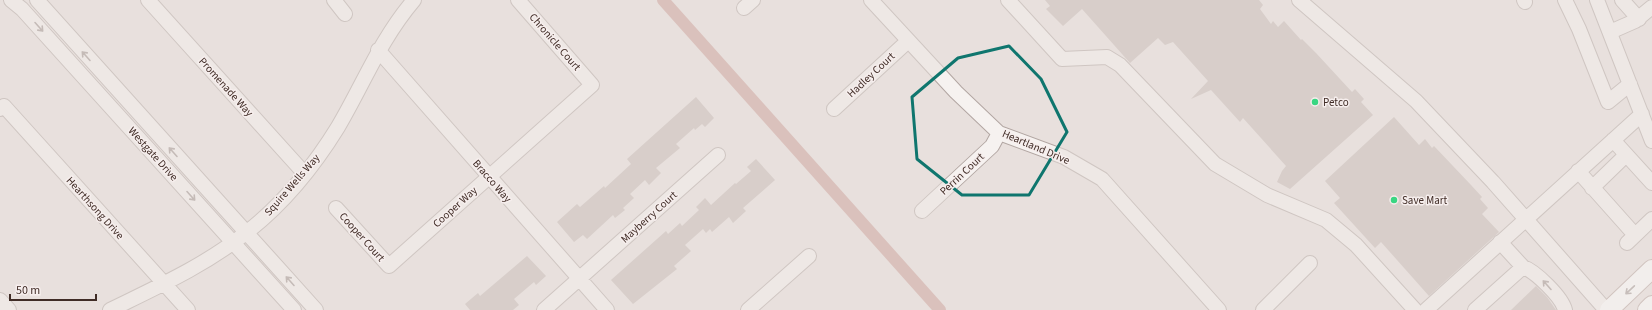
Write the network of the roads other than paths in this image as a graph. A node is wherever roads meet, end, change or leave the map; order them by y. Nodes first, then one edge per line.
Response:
1 (11, 0) edge
2 (37, 0) edge
3 (148, 0) edge
4 (334, 0) edge
5 (414, 0) edge
6 (518, 0) edge
7 (871, 0) edge
8 (1008, 0) edge
9 (1299, 0) edge
10 (1565, 0) edge
11 (1597, 0) edge
12 (1622, 0) edge
13 (1652, 7) edge
14 (345, 14) dead end
15 (1639, 19) junction
16 (1610, 32) junction
17 (908, 41) junction
18 (378, 50) junction
19 (1630, 84) junction
20 (592, 85) joint
21 (2, 107) edge
22 (834, 109) dead end
23 (1646, 119) edge
24 (999, 133) junction
25 (1613, 140) junction
26 (1652, 141) edge
27 (718, 155) dead end
28 (1626, 155) junction
29 (1578, 172) junction
30 (305, 174) junction
31 (488, 177) junction
32 (1652, 182) edge
33 (1592, 188) junction
34 (336, 208) dead end
35 (922, 211) dead end
36 (1526, 219) junction
37 (1652, 219) edge
38 (246, 233) junction
39 (232, 242) junction
40 (1500, 242) junction
41 (809, 256) dead end
42 (1310, 263) dead end
43 (389, 266) joint
44 (1523, 267) junction
45 (1652, 269) edge
46 (579, 279) junction
47 (163, 284) junction
48 (0, 300) edge
49 (1652, 305) edge
50 (9, 310) edge
51 (110, 310) edge
52 (188, 310) edge
53 (294, 310) edge
54 (316, 310) edge
55 (544, 310) edge
56 (606, 310) edge
57 (748, 310) edge
58 (1219, 310) edge
59 (1263, 310) edge
60 (1415, 310) edge
61 (1426, 310) edge
62 (1475, 310) edge
63 (1565, 310) edge
64 (1607, 310) edge
65 (1647, 310) edge

1 -> 39 street, Westgate Drive
38 -> 2 street, Westgate Drive
3 - 30 street, Promenade Way
4 - 14 street
5 - 18 street, Squire Wells Way
6 - 20 street, Chronicle Court
7 - 17 street, Heartland Drive
8 - 60 street
9 - 36 street
10 - 19 street
11 - 16 street
12 - 15 street
13 - 15 street
15 - 16 street
16 - 19 street
17 - 22 street, Hadley Court
17 - 24 street, Heartland Drive
18 - 30 street, Squire Wells Way
18 - 31 street, Bracco Way
19 - 23 street
20 - 31 street, Cooper Way
21 - 47 street, Hearthsong Drive
23 - 25 street
23 - 26 street
24 - 35 street, Perrin Court
24 - 58 street, Heartland Drive
25 - 28 street
25 - 29 street
27 - 46 street, Mayberry Court
28 - 32 street
28 - 33 street
29 - 33 street
29 - 36 street
30 - 38 street, Squire Wells Way
31 - 43 street, Cooper Way
31 - 46 street, Bracco Way
33 - 37 street
34 - 43 street, Cooper Court
36 - 40 street
36 - 64 street
38 - 39 street, Squire Wells Way
54 -> 38 street, Westgate Drive
39 - 47 street, Squire Wells Way
39 - 53 street, Westgate Drive
40 - 44 street
40 - 61 street
41 - 57 street
42 - 59 street
44 - 62 street
63 -> 44 street
45 -> 64 main road
46 - 55 street, Mayberry Court
46 - 56 street, Bracco Way
47 - 51 street, Squire Wells Way
47 - 52 street, Hearthsong Drive
48 - 50 street
49 - 65 main road

